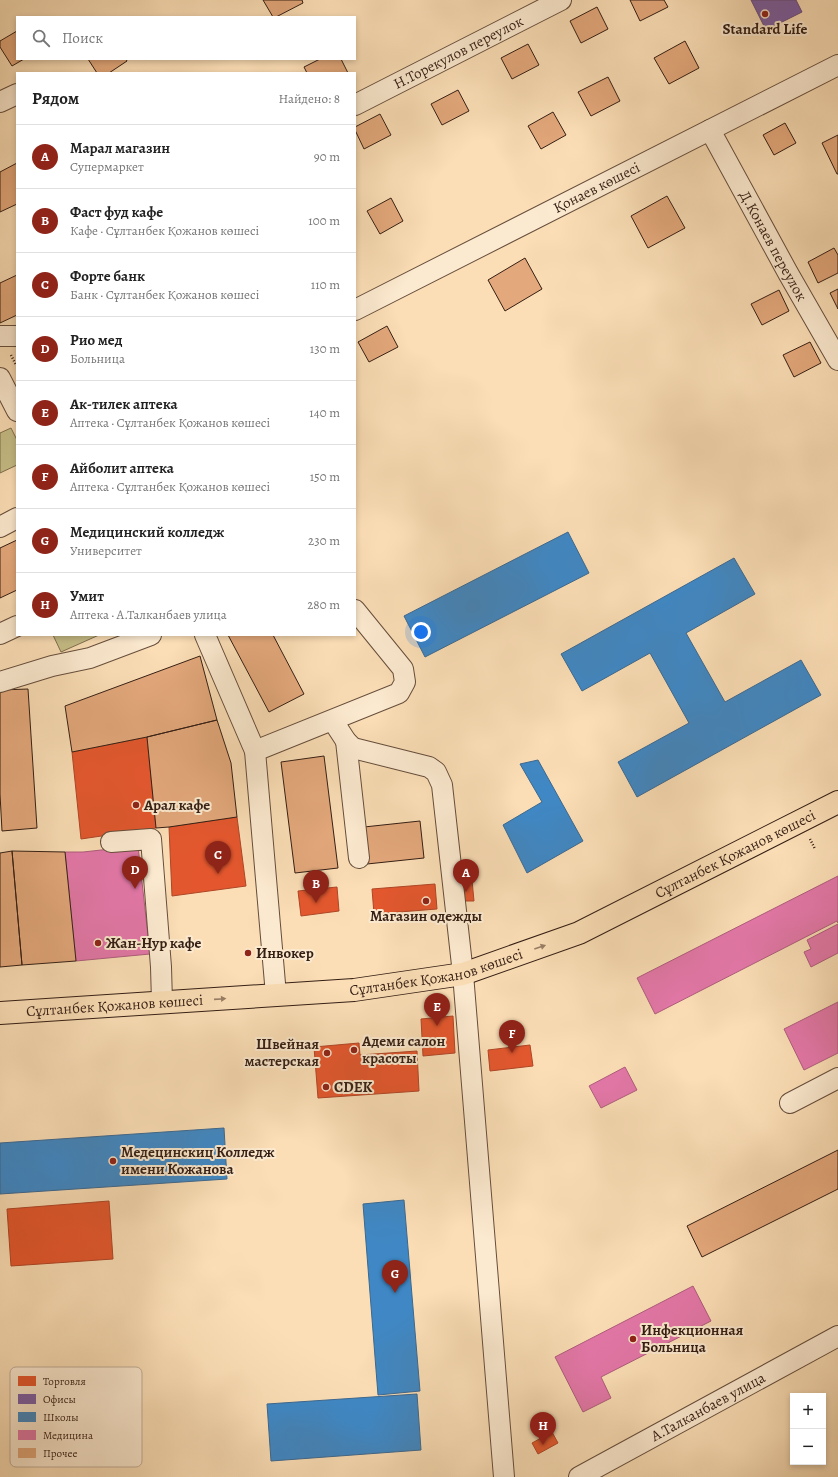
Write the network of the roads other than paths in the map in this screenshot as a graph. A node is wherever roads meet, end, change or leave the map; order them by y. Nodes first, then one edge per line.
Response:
1 (561, 0) edge
2 (838, 65) edge
3 (16, 94) edge
4 (0, 102) edge
5 (356, 104) edge
6 (710, 130) junction
7 (356, 309) edge
8 (0, 336) edge
9 (16, 336) edge
10 (838, 360) edge
11 (0, 378) edge
12 (16, 409) edge
13 (16, 519) edge
14 (0, 527) edge
15 (356, 611) edge
16 (16, 626) edge
17 (0, 634) edge
18 (148, 636) edge
19 (205, 636) edge
20 (0, 682) edge
21 (333, 720) junction
22 (346, 741) junction
23 (255, 751) junction
24 (838, 802) edge
25 (111, 842) dead end
26 (359, 858) dead end
27 (464, 974) junction
28 (276, 995) junction
29 (162, 1002) junction
30 (0, 1013) edge
31 (838, 1078) edge
32 (790, 1103) dead end
33 (838, 1336) edge
34 (504, 1477) edge
35 (579, 1477) edge

1 - 5 street, Н.Торекулов переулок
2 - 6 street, Қонаев көшесі
3 - 4 street
6 - 7 street, Қонаев көшесі
6 - 10 street, Д.Конаев переулок
8 - 9 street
11 - 12 street
13 - 14 street
15 - 21 street
16 - 17 street
18 - 20 street
19 - 23 street
21 - 22 street
21 - 23 street
22 - 26 street
22 - 27 street
23 - 28 street
27 -> 24 main road, Сұлтанбек Қожанов көшесі
25 - 29 street
27 - 28 main road, Сұлтанбек Қожанов көшесі
27 - 34 street
29 -> 28 main road, Сұлтанбек Қожанов көшесі
29 - 30 main road, Сұлтанбек Қожанов көшесі
31 - 32 street
33 - 35 street, А.Талканбаев улица

